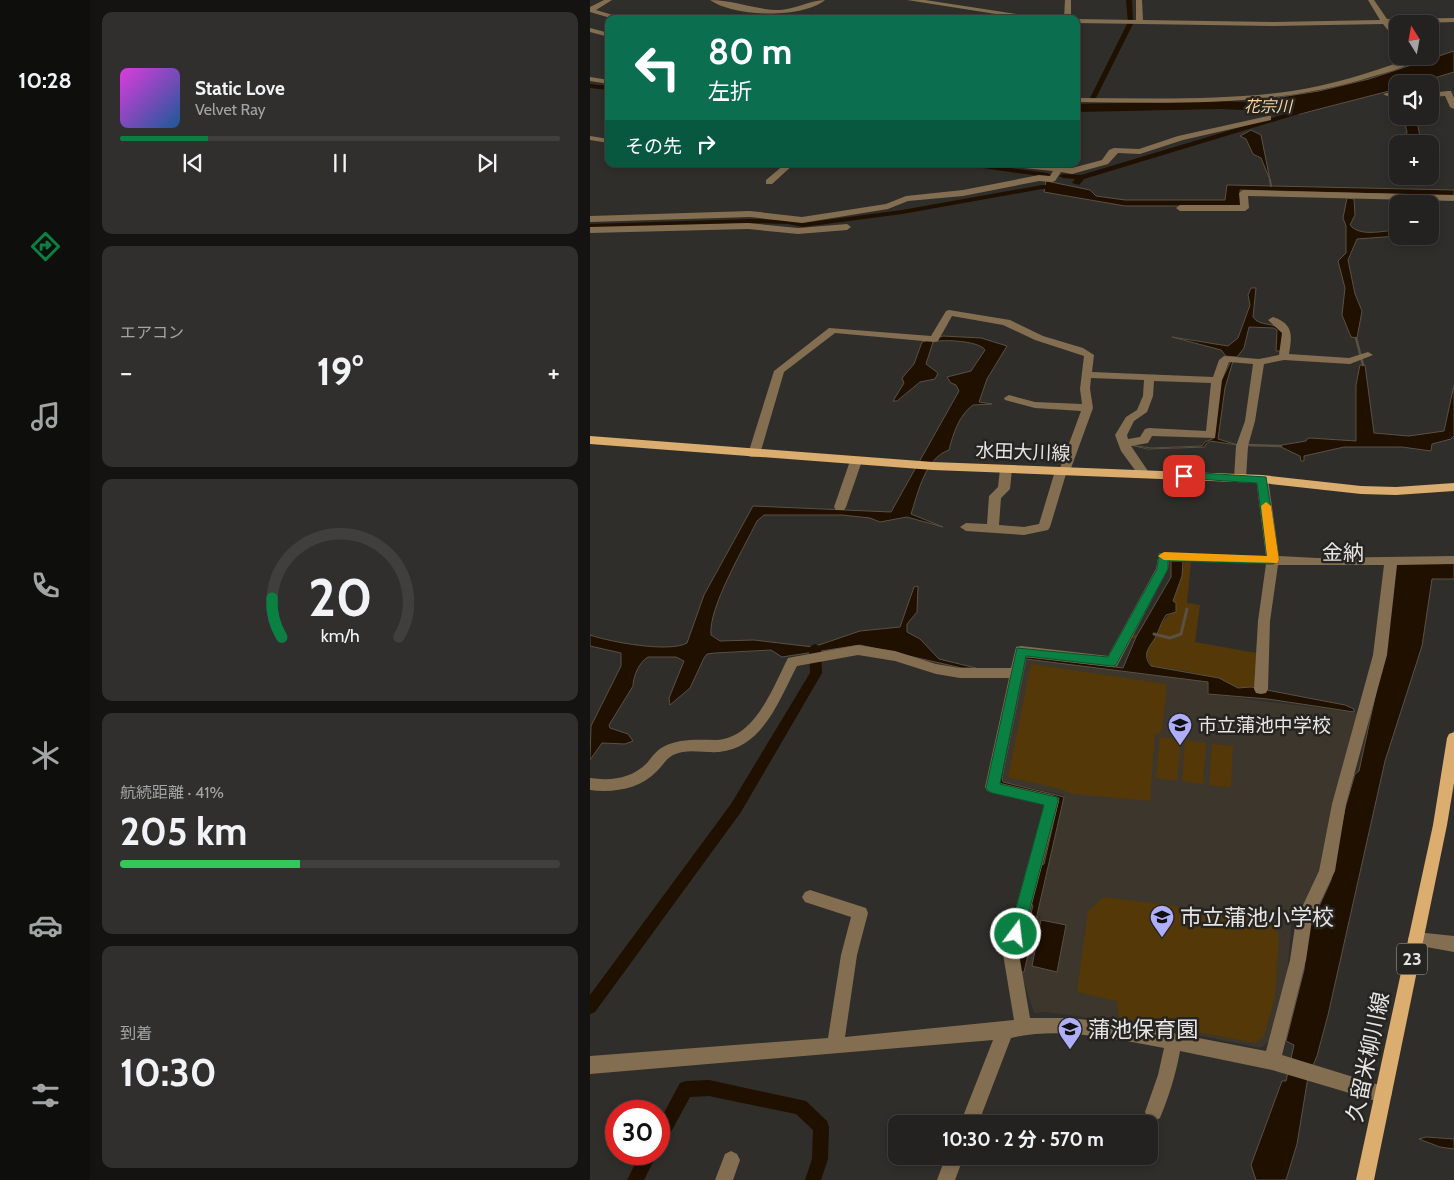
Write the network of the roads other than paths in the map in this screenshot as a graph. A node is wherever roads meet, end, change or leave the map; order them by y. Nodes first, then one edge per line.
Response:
1 (609, 0) edge
2 (713, 0) edge
3 (822, 0) edge
4 (910, 0) edge
5 (1068, 0) edge
6 (1139, 0) edge
7 (1371, 0) edge
8 (590, 10) edge
9 (602, 14) junction
10 (606, 15) edge
11 (773, 15) edge
12 (782, 15) edge
13 (1017, 15) edge
14 (1067, 15) edge
15 (1454, 20) edge
16 (590, 21) edge
17 (1080, 21) edge
18 (1140, 22) junction
19 (1385, 22) junction
20 (1389, 28) edge
21 (590, 30) edge
22 (605, 34) edge
23 (1390, 65) edge
24 (590, 79) edge
25 (605, 81) edge
26 (1439, 94) edge
27 (1080, 100) edge
28 (1454, 107) edge
29 (1268, 118) dead end
30 (590, 138) edge
31 (605, 140) edge
32 (787, 167) edge
33 (1032, 167) edge
34 (1058, 171) junction
35 (770, 182) dead end
36 (1454, 198) edge
37 (1180, 208) dead end
38 (590, 219) edge
39 (847, 227) dead end
40 (590, 230) edge
41 (1273, 320) dead end
42 (1368, 355) dead end
43 (1284, 357) junction
44 (1259, 362) junction
45 (1086, 375) junction
46 (1149, 379) junction
47 (1217, 380) junction
48 (1009, 398) dead end
49 (1088, 408) junction
50 (590, 440) edge
51 (1125, 443) junction
52 (754, 454) junction
53 (856, 461) junction
54 (1006, 469) junction
55 (1063, 471) junction
56 (1144, 474) junction
57 (1240, 478) junction
58 (1262, 479) junction
59 (1454, 487) edge
60 (840, 507) dead end
61 (966, 527) dead end
62 (993, 529) junction
63 (1273, 560) junction
64 (1391, 560) junction
65 (1454, 560) edge
66 (1015, 673) junction
67 (1261, 688) dead end
68 (1454, 738) edge
69 (590, 784) edge
70 (810, 897) dead end
71 (1416, 939) junction
72 (1454, 944) edge
73 (1023, 1025) junction
74 (1004, 1030) junction
75 (1174, 1041) junction
76 (835, 1046) junction
77 (1279, 1063) junction
78 (590, 1065) edge
79 (1383, 1094) junction
80 (1154, 1112) dead end
81 (973, 1115) edge
82 (731, 1160) dead end
83 (952, 1165) edge
84 (724, 1180) edge
85 (946, 1180) edge
86 (1365, 1180) edge

1 - 8 street
2 - 11 street
3 - 12 street
4 - 13 street
5 - 14 street
6 - 18 street
7 - 19 street
8 - 9 street
9 - 10 street
9 - 16 street
15 - 19 street
17 - 18 street
18 - 19 street
19 - 20 street
21 - 22 street
23 - 27 street
24 - 25 street
26 - 28 street
29 - 34 street
30 - 31 street
32 - 35 street
33 - 34 street
34 - 38 street
36 - 37 street
39 - 40 street
41 - 43 street
42 - 43 street
43 - 44 street
44 - 47 street
44 - 57 street
45 - 46 street
45 - 49 street
45 - 52 street
46 - 47 street
46 - 51 street
47 - 51 street
48 - 49 street
49 - 55 street
50 - 52 main road, 水田大川線
51 - 56 street
52 - 53 main road, 水田大川線
53 - 54 main road, 水田大川線
53 - 60 street
54 - 55 main road, 水田大川線
54 - 62 street
55 - 56 main road, 水田大川線
55 - 62 street
56 - 57 main road, 水田大川線
57 - 58 main road, 水田大川線
58 - 59 main road, 水田大川線
58 - 63 street
61 - 62 street
63 - 64 street
63 - 66 street
63 - 67 street
64 - 65 street
64 - 77 street
66 - 69 street
66 - 73 street
68 - 71 main road, 久留米柳川線 / 23
70 - 76 street
71 - 72 street
71 - 79 main road, 久留米柳川線 / 23
73 - 74 street
73 - 75 street
74 - 76 street
74 - 81 street
75 - 77 street
75 - 80 street
76 - 78 street
77 - 79 street
79 - 86 main road, 久留米柳川線 / 23
82 - 84 street
83 - 85 street

